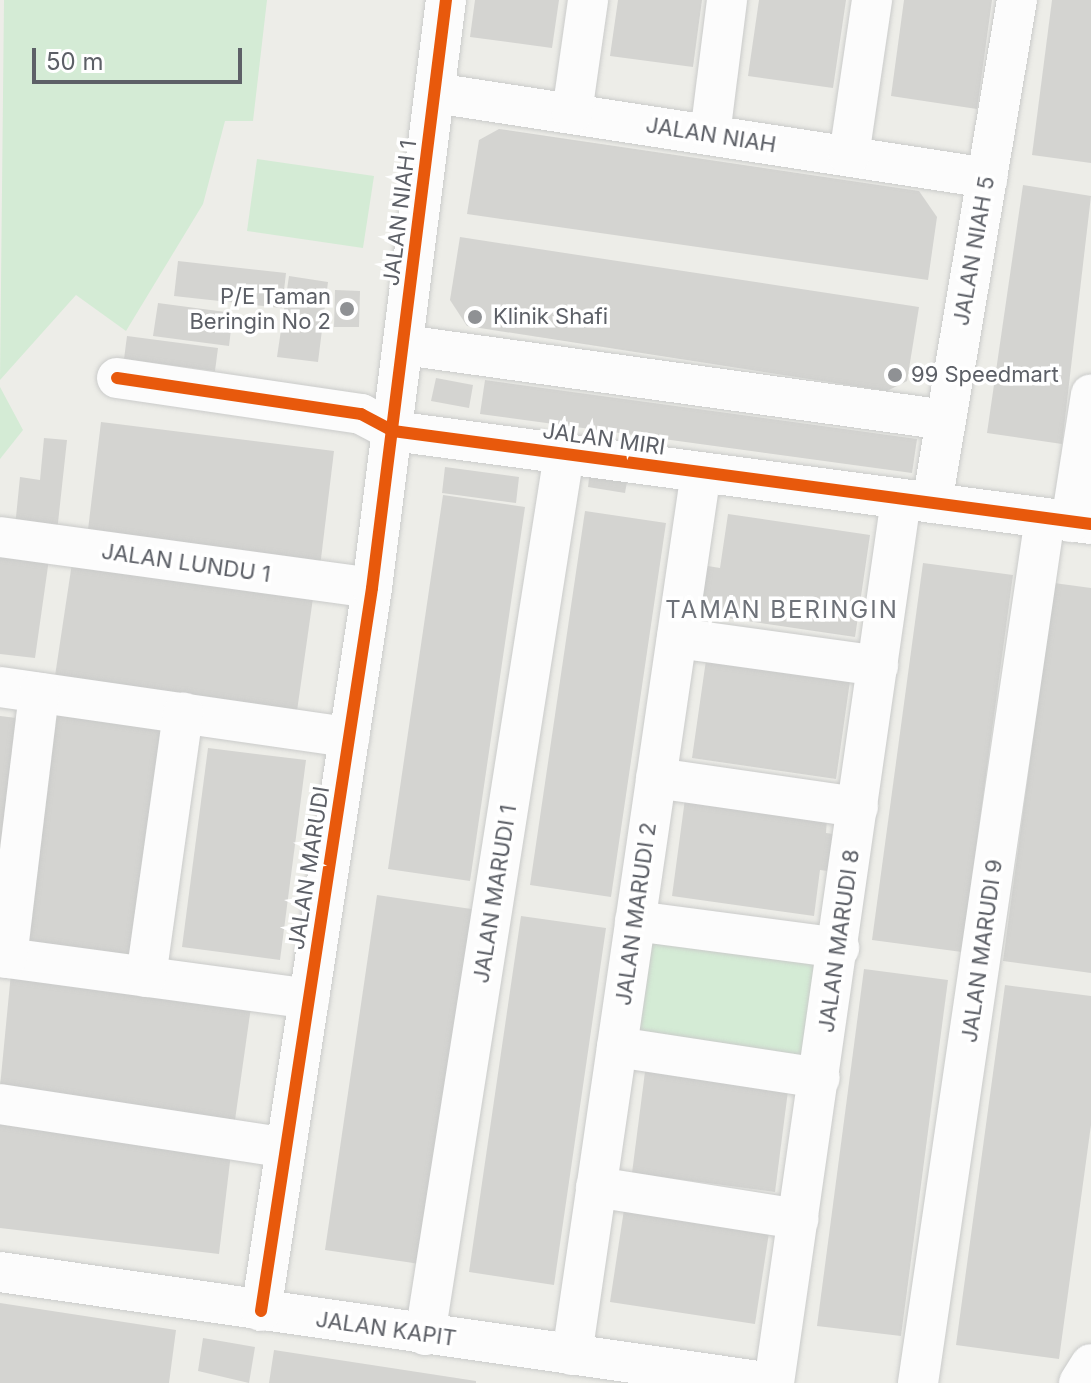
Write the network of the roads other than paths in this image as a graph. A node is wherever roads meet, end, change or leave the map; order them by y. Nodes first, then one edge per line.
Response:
1 (446, 0) edge
2 (588, 0) edge
3 (727, 0) edge
4 (872, 0) edge
5 (1017, 0) edge
6 (435, 93) junction
7 (572, 113) junction
8 (710, 135) junction
9 (849, 156) junction
10 (987, 178) junction
11 (404, 345) junction
12 (117, 378) dead end
13 (1091, 395) edge
14 (946, 420) junction
15 (393, 431) junction
16 (564, 454) junction
17 (701, 472) junction
18 (916, 501) junction
19 (1069, 521) edge
20 (0, 537) edge
21 (372, 588) junction
22 (677, 638) junction
23 (878, 666) junction
24 (0, 687) edge
25 (39, 693) junction
26 (183, 713) junction
27 (349, 737) junction
28 (656, 778) junction
29 (858, 807) junction
30 (635, 921) junction
31 (839, 948) junction
32 (4, 957) edge
33 (146, 977) junction
34 (309, 999) junction
35 (617, 1047) junction
36 (820, 1078) junction
37 (0, 1104) edge
38 (286, 1148) junction
39 (596, 1187) junction
40 (798, 1219) junction
41 (0, 1272) edge
42 (261, 1311) junction
43 (425, 1335) junction
44 (572, 1355) junction
45 (1091, 1364) edge
46 (773, 1383) edge
47 (918, 1383) edge
48 (1079, 1383) edge

1 - 6 street, JALAN NIAH 1
2 - 7 street
3 - 8 street
4 - 9 street
5 - 10 street, JALAN NIAH 5
6 - 7 street, JALAN NIAH
6 - 11 street, JALAN NIAH 1
7 - 8 street, JALAN NIAH
8 - 9 street, JALAN NIAH
9 - 10 street, JALAN NIAH
10 - 14 street, JALAN NIAH 5
11 - 14 street
11 - 15 street, JALAN NIAH 1
12 - 15 street, JALAN MIRI
13 - 19 street, JALAN MARUDI 9
14 - 18 street, JALAN NIAH 5
15 - 16 street, JALAN MIRI
15 - 21 street, JALAN MARUDI
16 - 17 street, JALAN MIRI
16 - 43 street, JALAN MARUDI 1
17 - 18 street, JALAN MIRI
17 - 22 street, JALAN MARUDI 2
18 - 19 street, JALAN MIRI
18 - 23 street, JALAN MARUDI 8
19 - 47 street, JALAN MARUDI 9
20 - 21 street, JALAN LUNDU 1
21 - 27 street, JALAN MARUDI
22 - 23 street
22 - 28 street, JALAN MARUDI 2
23 - 29 street, JALAN MARUDI 8
24 - 25 street
25 - 26 street
25 - 32 street
26 - 27 street
26 - 33 street
27 - 34 street, JALAN MARUDI
28 - 29 street
28 - 30 street, JALAN MARUDI 2
29 - 31 street, JALAN MARUDI 8
30 - 31 street
30 - 35 street, JALAN MARUDI 2
31 - 36 street, JALAN MARUDI 8
32 - 33 street
33 - 34 street
34 - 38 street, JALAN MARUDI
35 - 36 street
35 - 39 street, JALAN MARUDI 2
36 - 40 street, JALAN MARUDI 8
37 - 38 street
38 - 42 street, JALAN MARUDI
39 - 40 street
39 - 44 street, JALAN MARUDI 2
40 - 46 street, JALAN MARUDI 8
41 - 42 street, JALAN KAPIT
42 - 43 street, JALAN KAPIT
43 - 44 street, JALAN KAPIT
44 - 46 street, JALAN KAPIT
45 - 48 street

